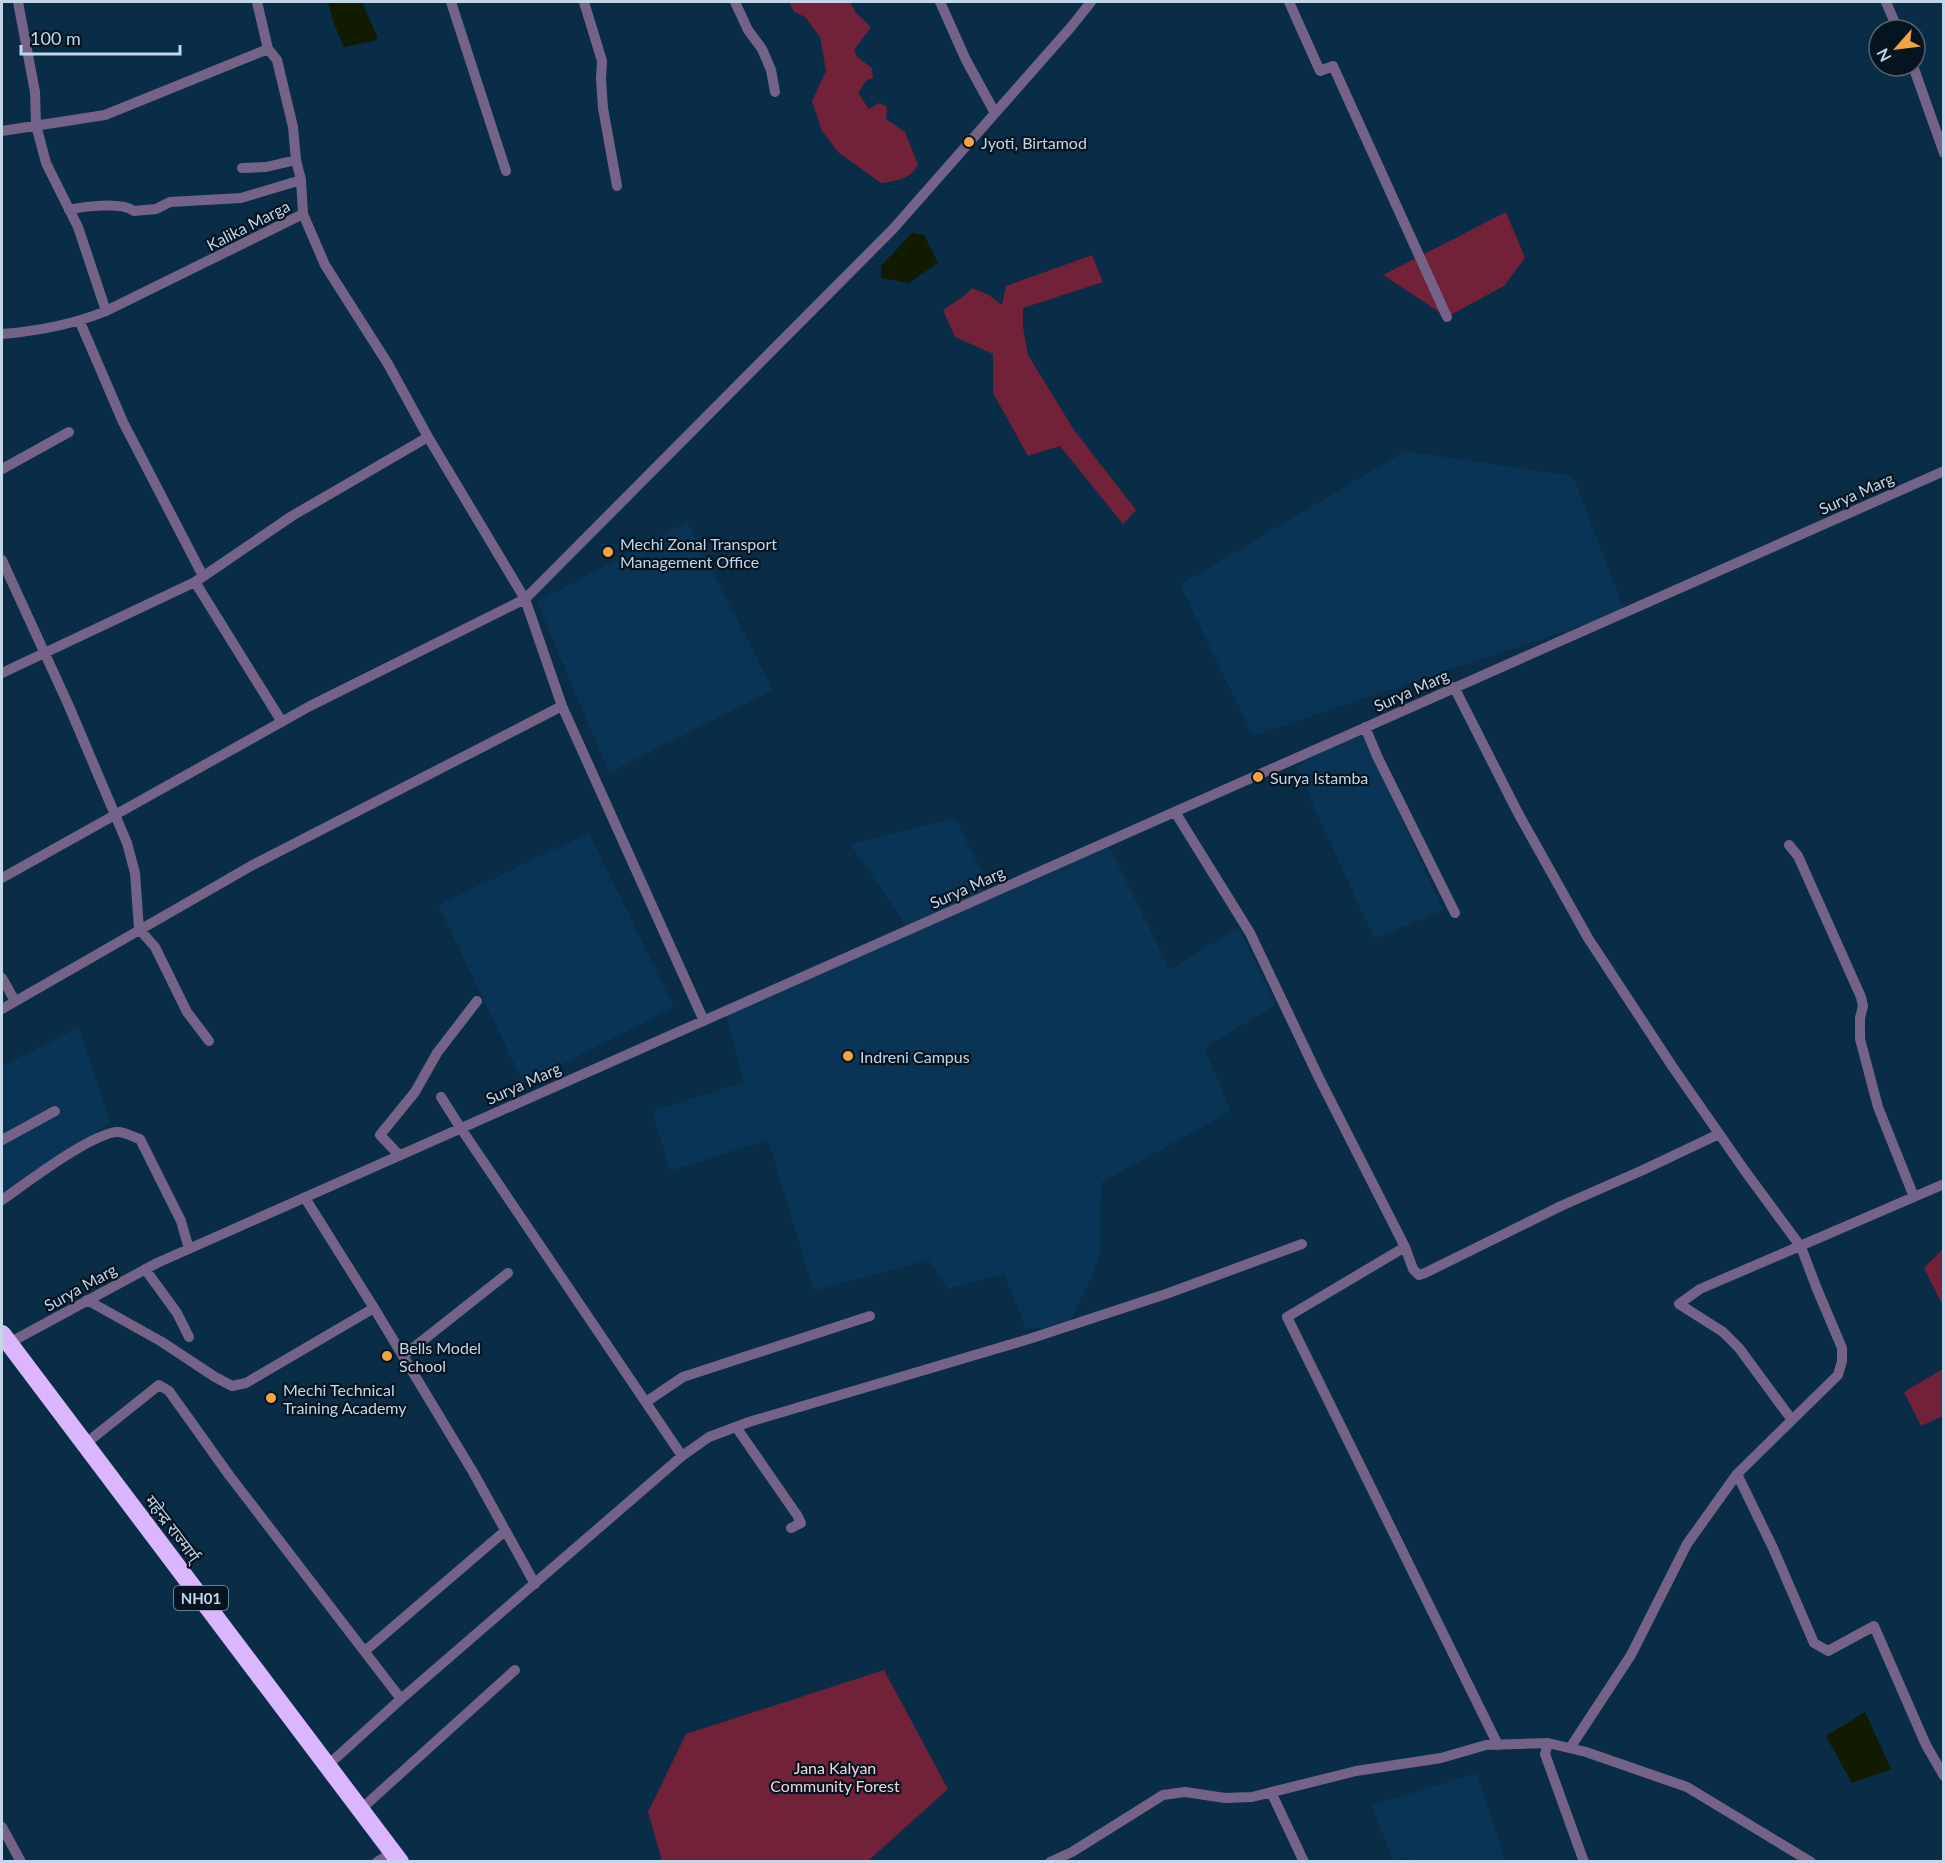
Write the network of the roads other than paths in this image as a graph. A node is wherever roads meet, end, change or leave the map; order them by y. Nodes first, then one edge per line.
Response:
1 (18, 2) edge
2 (257, 2) edge
3 (451, 2) edge
4 (584, 2) edge
5 (735, 2) edge
6 (940, 2) edge
7 (1091, 2) edge
8 (1290, 2) edge
9 (1886, 2) edge
10 (1893, 18) edge
11 (268, 49) junction
12 (1917, 78) edge
13 (775, 92) dead end
14 (995, 113) junction
15 (36, 125) junction
16 (2, 131) edge
17 (1944, 153) edge
18 (296, 160) junction
19 (242, 168) dead end
20 (506, 171) dead end
21 (301, 180) junction
22 (617, 186) dead end
23 (69, 210) junction
24 (303, 214) junction
25 (106, 311) junction
26 (1447, 317) dead end
27 (80, 322) junction
28 (2, 334) edge
29 (69, 432) dead end
30 (428, 437) junction
31 (2, 469) edge
32 (1944, 471) edge
33 (2, 560) edge
34 (199, 579) junction
35 (525, 599) junction
36 (45, 654) junction
37 (2, 673) edge
38 (1454, 687) junction
39 (562, 706) junction
40 (282, 722) junction
41 (1365, 727) junction
42 (1175, 812) junction
43 (114, 816) junction
44 (1789, 845) dead end
45 (2, 878) edge
46 (1455, 913) dead end
47 (140, 929) junction
48 (2, 978) edge
49 (15, 1001) junction
50 (477, 1001) dead end
51 (2, 1009) edge
52 (704, 1021) junction
53 (209, 1041) dead end
54 (441, 1098) dead end
55 (55, 1112) dead end
56 (459, 1127) junction
57 (1719, 1134) junction
58 (2, 1140) edge
59 (399, 1155) junction
60 (1944, 1184) edge
61 (1914, 1197) junction
62 (304, 1198) junction
63 (2, 1200) edge
64 (1302, 1244) dead end
65 (1801, 1246) junction
66 (1405, 1247) junction
67 (189, 1249) junction
68 (145, 1269) junction
69 (508, 1273) dead end
70 (87, 1300) junction
71 (374, 1308) junction
72 (870, 1316) dead end
73 (189, 1337) dead end
74 (5, 1338) edge
75 (404, 1356) junction
76 (646, 1402) junction
77 (1792, 1420) junction
78 (736, 1427) junction
79 (85, 1444) junction
80 (682, 1456) junction
81 (1737, 1473) junction
82 (791, 1528) dead end
83 (505, 1531) junction
84 (535, 1584) junction
85 (365, 1651) junction
86 (515, 1670) dead end
87 (401, 1699) junction
88 (1548, 1743) junction
89 (1498, 1745) junction
90 (1570, 1748) junction
91 (327, 1766) junction
92 (1944, 1776) edge
93 (1271, 1792) junction
94 (360, 1810) junction
95 (2, 1827) edge
96 (397, 1857) edge
97 (21, 1862) edge
98 (377, 1862) edge
99 (1050, 1862) edge
100 (1304, 1862) edge
101 (1584, 1862) edge
102 (1811, 1862) edge

1 - 15 street
2 - 11 street, Kalika Marga
3 - 20 street
4 - 22 street
5 - 13 street
6 - 14 street
7 - 14 street
8 - 26 street
9 - 10 street
11 - 15 street
11 - 18 street, Kalika Marga
12 - 17 street
14 - 35 street
15 - 16 street
15 - 23 street
18 - 19 street
18 - 21 street, Kalika Marga
21 - 23 street
21 - 24 street, Kalika Marga
23 - 25 street
24 - 25 street, Kalika Marga
24 - 30 street
25 - 27 street, Kalika Marga
27 - 28 street, Kalika Marga
27 - 34 street
29 - 31 street
30 - 34 street
30 - 35 street
32 - 38 street, Surya Marg
33 - 36 street
34 - 36 street
34 - 40 street
35 - 39 street
35 - 40 street
36 - 37 street
36 - 43 street
38 - 41 street, Surya Marg
38 - 57 street
39 - 47 street
39 - 52 street
40 - 43 street
41 - 42 street, Surya Marg
41 - 46 street
42 - 52 street, Surya Marg
42 - 66 street
43 - 45 street
43 - 47 street
44 - 61 street
47 - 49 street
47 - 53 street
48 - 49 street
49 - 51 street
50 - 59 street
52 - 56 street, Surya Marg
54 - 56 street
55 - 58 street
56 - 59 street, Surya Marg
56 - 76 street
57 - 65 street
57 - 66 street
59 - 62 street, Surya Marg
60 - 61 street
61 - 65 street
62 - 67 street, Surya Marg
62 - 71 street
63 - 67 street
64 - 78 street
65 - 77 street
65 - 77 street
66 - 89 street
67 - 68 street, Surya Marg
68 - 70 street, Surya Marg
68 - 73 street
69 - 75 street
70 - 71 street
70 - 74 street, Surya Marg
71 - 75 street
72 - 76 street
74 - 79 highway, महेन्द्र राज्मार्ग् / NH01
75 - 83 street
76 - 80 street
77 - 81 street
78 - 80 street
78 - 82 street
79 - 85 street
79 - 91 highway, महेन्द्र राज्मार्ग् / NH01
80 - 84 street
81 - 90 street
81 - 92 street
83 - 84 street
83 - 85 street
84 - 87 street
85 - 87 street
86 - 94 street
87 - 91 street
88 - 89 street
88 - 90 street
88 - 101 street
89 - 93 street
90 - 102 street
91 - 94 highway, महेन्द्र राज्मार्ग् / NH01
93 - 99 street
93 - 100 street
94 - 96 highway, महेन्द्र राज्मार्ग् / NH01
95 - 97 street
96 - 98 street

